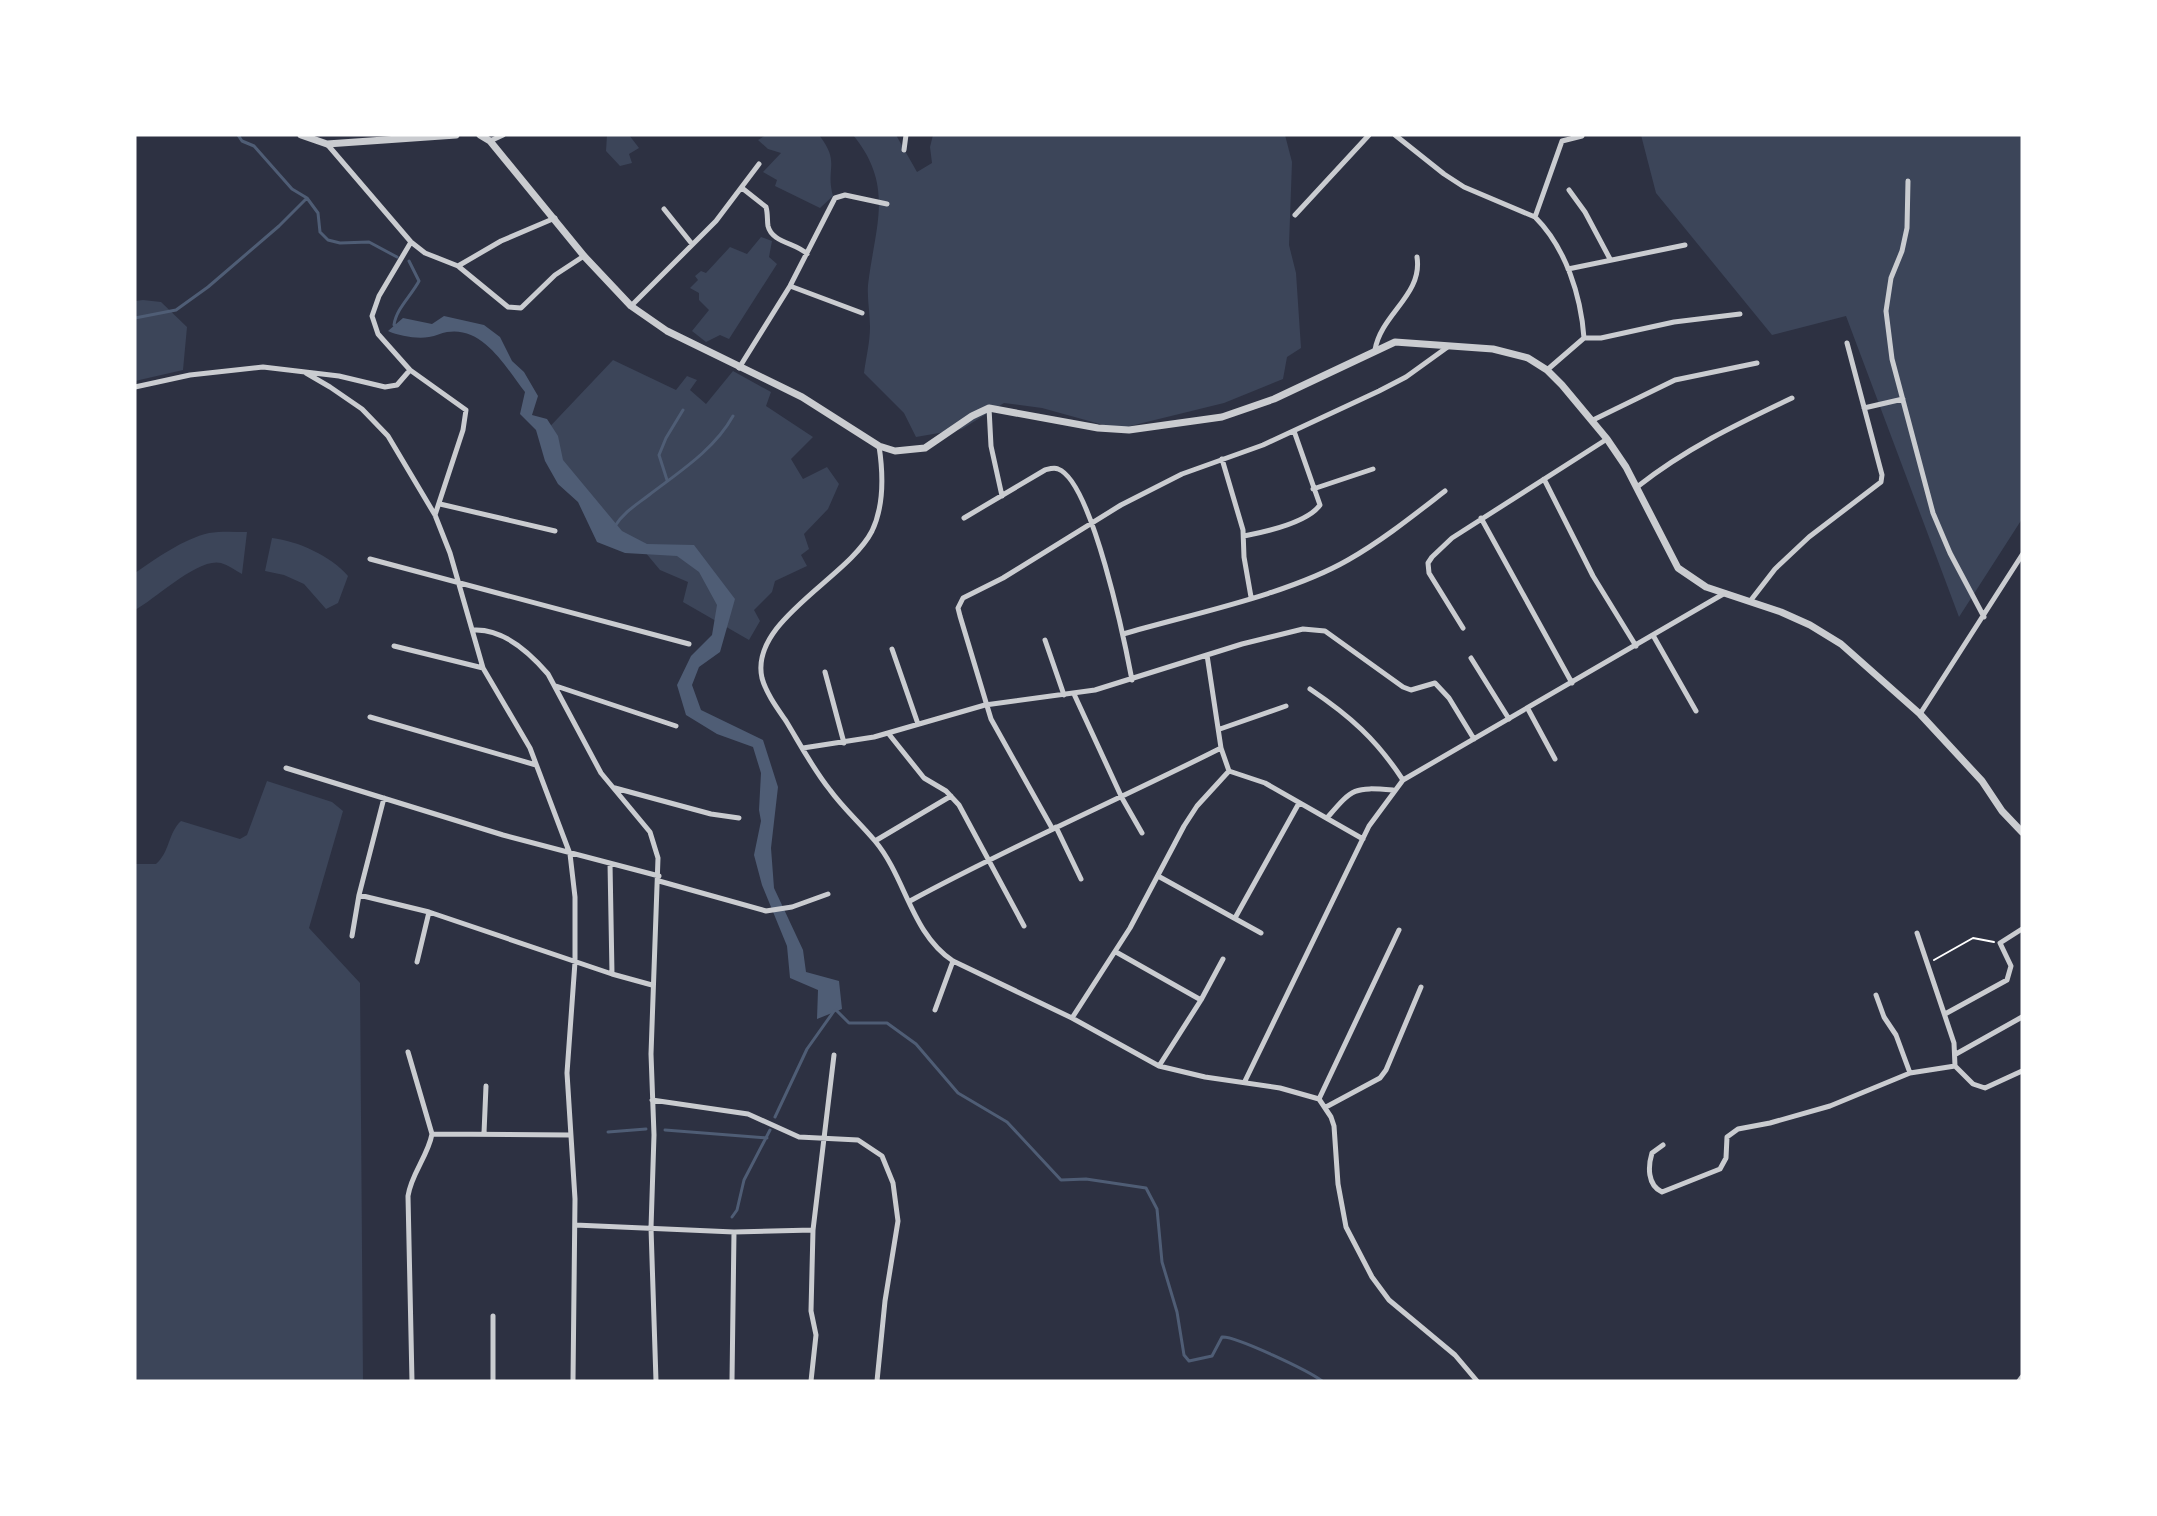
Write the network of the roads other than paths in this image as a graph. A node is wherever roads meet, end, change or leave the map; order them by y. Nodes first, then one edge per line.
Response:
1 (301, 135) edge
2 (456, 135) edge
3 (480, 135) edge
4 (503, 135) edge
5 (906, 135) edge
6 (1369, 135) edge
7 (1395, 135) edge
8 (1582, 136) edge
9 (490, 141) junction
10 (327, 144) junction
11 (904, 150) dead end
12 (759, 164) dead end
13 (1908, 181) dead end
14 (742, 188) junction
15 (1569, 190) dead end
16 (887, 204) dead end
17 (664, 209) dead end
18 (1294, 215) dead end
19 (1535, 217) junction
20 (555, 218) junction
21 (411, 242) junction
22 (692, 244) junction
23 (1685, 245) dead end
24 (807, 254) junction
25 (584, 256) junction
26 (1417, 257) dead end
27 (1610, 259) junction
28 (458, 266) junction
29 (1568, 269) junction
30 (790, 286) junction
31 (631, 306) junction
32 (862, 314) dead end
33 (1740, 314) dead end
34 (1584, 338) junction
35 (1847, 343) dead end
36 (1450, 345) junction
37 (1375, 350) junction
38 (1757, 363) dead end
39 (739, 368) junction
40 (410, 369) junction
41 (1547, 370) junction
42 (306, 373) junction
43 (135, 387) edge
44 (1792, 398) dead end
45 (1903, 399) junction
46 (989, 408) junction
47 (1864, 408) junction
48 (1593, 420) junction
49 (1294, 431) junction
50 (1607, 439) junction
51 (879, 446) junction
52 (1222, 459) junction
53 (1373, 469) dead end
54 (1544, 479) junction
55 (1637, 487) junction
56 (1313, 489) junction
57 (1445, 491) dead end
58 (1002, 496) junction
59 (440, 504) junction
60 (435, 514) junction
61 (964, 518) dead end
62 (1481, 518) junction
63 (1092, 522) junction
64 (555, 531) dead end
65 (1244, 536) junction
66 (2022, 555) edge
67 (370, 559) dead end
68 (458, 583) junction
69 (1725, 593) junction
70 (1251, 597) junction
71 (1751, 600) junction
72 (1984, 617) junction
73 (1463, 628) dead end
74 (473, 630) junction
75 (1123, 634) junction
76 (1654, 637) junction
77 (1045, 640) dead end
78 (689, 644) dead end
79 (394, 646) dead end
80 (1636, 646) junction
81 (892, 649) dead end
82 (1207, 655) junction
83 (1471, 658) dead end
84 (483, 668) junction
85 (825, 672) dead end
86 (1132, 680) junction
87 (1572, 683) junction
88 (556, 686) junction
89 (1310, 689) dead end
90 (1074, 694) junction
91 (1064, 695) junction
92 (986, 705) junction
93 (1286, 706) dead end
94 (1528, 709) junction
95 (1696, 711) dead end
96 (1920, 714) junction
97 (370, 717) dead end
98 (1509, 719) junction
99 (918, 724) junction
100 (676, 726) dead end
101 (1220, 729) junction
102 (888, 733) junction
103 (1474, 740) junction
104 (844, 743) junction
105 (803, 748) junction
106 (1221, 748) junction
107 (1555, 759) dead end
108 (536, 765) junction
109 (286, 768) dead end
110 (1229, 771) junction
111 (1403, 780) junction
112 (614, 788) junction
113 (1393, 790) junction
114 (951, 796) junction
115 (384, 798) junction
116 (1122, 798) junction
117 (1299, 803) junction
118 (739, 818) dead end
119 (1327, 818) junction
120 (1054, 827) junction
121 (2022, 832) edge
122 (1142, 833) dead end
123 (1363, 839) junction
124 (875, 841) junction
125 (570, 854) junction
126 (988, 860) junction
127 (610, 863) junction
128 (1158, 876) junction
129 (659, 878) junction
130 (1081, 879) dead end
131 (828, 894) dead end
132 (359, 895) junction
133 (910, 902) junction
134 (429, 912) junction
135 (1234, 918) junction
136 (1024, 926) dead end
137 (2022, 929) edge
138 (1399, 930) dead end
139 (1261, 933) dead end
140 (1917, 933) dead end
141 (352, 936) dead end
142 (1116, 952) junction
143 (1223, 959) dead end
144 (953, 961) junction
145 (417, 962) dead end
146 (575, 962) junction
147 (612, 974) junction
148 (652, 985) junction
149 (1421, 987) dead end
150 (1876, 995) dead end
151 (1201, 1000) junction
152 (935, 1010) dead end
153 (1945, 1014) junction
154 (2022, 1017) edge
155 (1072, 1018) junction
156 (408, 1052) dead end
157 (834, 1054) dead end
158 (1956, 1054) junction
159 (1160, 1066) junction
160 (1955, 1066) junction
161 (2022, 1071) edge
162 (1910, 1073) junction
163 (1245, 1081) junction
164 (486, 1086) dead end
165 (1319, 1099) junction
166 (652, 1100) junction
167 (1326, 1107) junction
168 (484, 1133) junction
169 (432, 1134) junction
170 (569, 1135) junction
171 (824, 1138) junction
172 (1663, 1145) dead end
173 (575, 1225) junction
174 (651, 1228) junction
175 (813, 1230) junction
176 (734, 1232) junction
177 (493, 1316) dead end
178 (2022, 1377) edge
179 (412, 1381) edge
180 (493, 1381) edge
181 (573, 1381) edge
182 (656, 1381) edge
183 (732, 1381) edge
184 (811, 1381) edge
185 (877, 1381) edge
186 (1477, 1381) edge
187 (2019, 1381) edge

1 - 10 street
2 - 10 street
3 - 9 street
4 - 9 street
5 - 11 street
6 - 18 street
7 - 19 street
8 - 19 street
9 - 20 street
10 - 21 street
12 - 14 street
13 - 45 street
14 - 22 street
14 - 24 street
15 - 27 street
16 - 24 street
17 - 22 street
19 - 29 street
20 - 25 street
20 - 28 street
21 - 28 street
21 - 40 street
22 - 31 street
23 - 27 street
24 - 30 street
25 - 28 street
25 - 31 street
26 - 37 street
27 - 29 street
29 - 34 street
30 - 32 street
30 - 39 street
31 - 39 street
33 - 34 street
34 - 41 street
35 - 47 street
36 - 37 street
36 - 41 street
36 - 49 street
37 - 46 street
38 - 48 street
39 - 51 street
40 - 42 street
40 - 59 street
41 - 48 street
42 - 43 street
42 - 60 street
44 - 55 street
45 - 47 street
45 - 72 street
46 - 51 street
46 - 58 street
47 - 71 street
48 - 50 street
49 - 52 street
49 - 56 street
50 - 54 street
50 - 55 street
51 - 105 street
52 - 63 street
52 - 65 street
53 - 56 street
54 - 62 street
54 - 80 street
55 - 69 street
56 - 65 street
57 - 70 street
58 - 61 street
58 - 63 street
59 - 60 street
59 - 64 street
60 - 68 street
62 - 73 street
62 - 87 street
63 - 75 street
63 - 92 street
65 - 70 street
66 - 72 street
67 - 68 street
68 - 74 street
68 - 78 street
69 - 71 street
69 - 76 street
70 - 75 street
71 - 96 street
72 - 96 street
74 - 84 street
74 - 88 street
75 - 86 street
76 - 80 street
76 - 95 street
77 - 91 street
79 - 84 street
80 - 87 street
81 - 99 street
82 - 86 street
82 - 101 street
82 - 103 street
83 - 98 street
84 - 108 street
85 - 104 street
86 - 90 street
87 - 94 street
88 - 100 street
88 - 112 street
89 - 111 street
90 - 91 street
90 - 116 street
91 - 92 street
92 - 99 street
92 - 120 street
93 - 101 street
94 - 98 street
94 - 107 street
96 - 121 street
97 - 108 street
98 - 103 street
99 - 102 street
101 - 106 street
102 - 104 street
102 - 114 street
103 - 111 street
104 - 105 street
105 - 124 street
106 - 110 street
106 - 116 street
108 - 125 street
109 - 115 street
110 - 117 street
110 - 128 street
111 - 113 street
112 - 118 street
112 - 129 street
113 - 119 street
113 - 123 street
114 - 124 street
114 - 126 street
115 - 125 street
115 - 132 street
116 - 120 street
116 - 122 street
117 - 119 street
117 - 135 street
119 - 123 street
120 - 126 street
120 - 130 street
123 - 163 street
124 - 133 street
125 - 127 street
125 - 146 street
126 - 133 street
126 - 136 street
127 - 129 street
127 - 147 street
128 - 135 street
128 - 142 street
129 - 131 street
129 - 148 street
132 - 134 street
132 - 141 street
133 - 144 street
134 - 145 street
134 - 146 street
135 - 139 street
137 - 153 street
138 - 165 street
140 - 153 street
142 - 151 street
142 - 155 street
143 - 151 street
144 - 152 street
144 - 155 street
146 - 147 street
146 - 170 street
147 - 148 street
148 - 166 street
149 - 167 street
150 - 162 street
151 - 159 street
153 - 158 street
154 - 158 street
155 - 159 street
156 - 169 street
157 - 171 street
158 - 160 street
159 - 163 street
160 - 161 street
160 - 162 street
162 - 172 street
163 - 165 street
164 - 168 street
165 - 167 street
166 - 171 street
166 - 174 street
167 - 186 street
168 - 169 street
168 - 170 street
169 - 179 street
170 - 173 street
171 - 175 street
171 - 185 street
173 - 174 street
173 - 181 street
174 - 176 street
174 - 182 street
175 - 176 street
175 - 184 street
176 - 183 street
177 - 180 street
178 - 187 street

